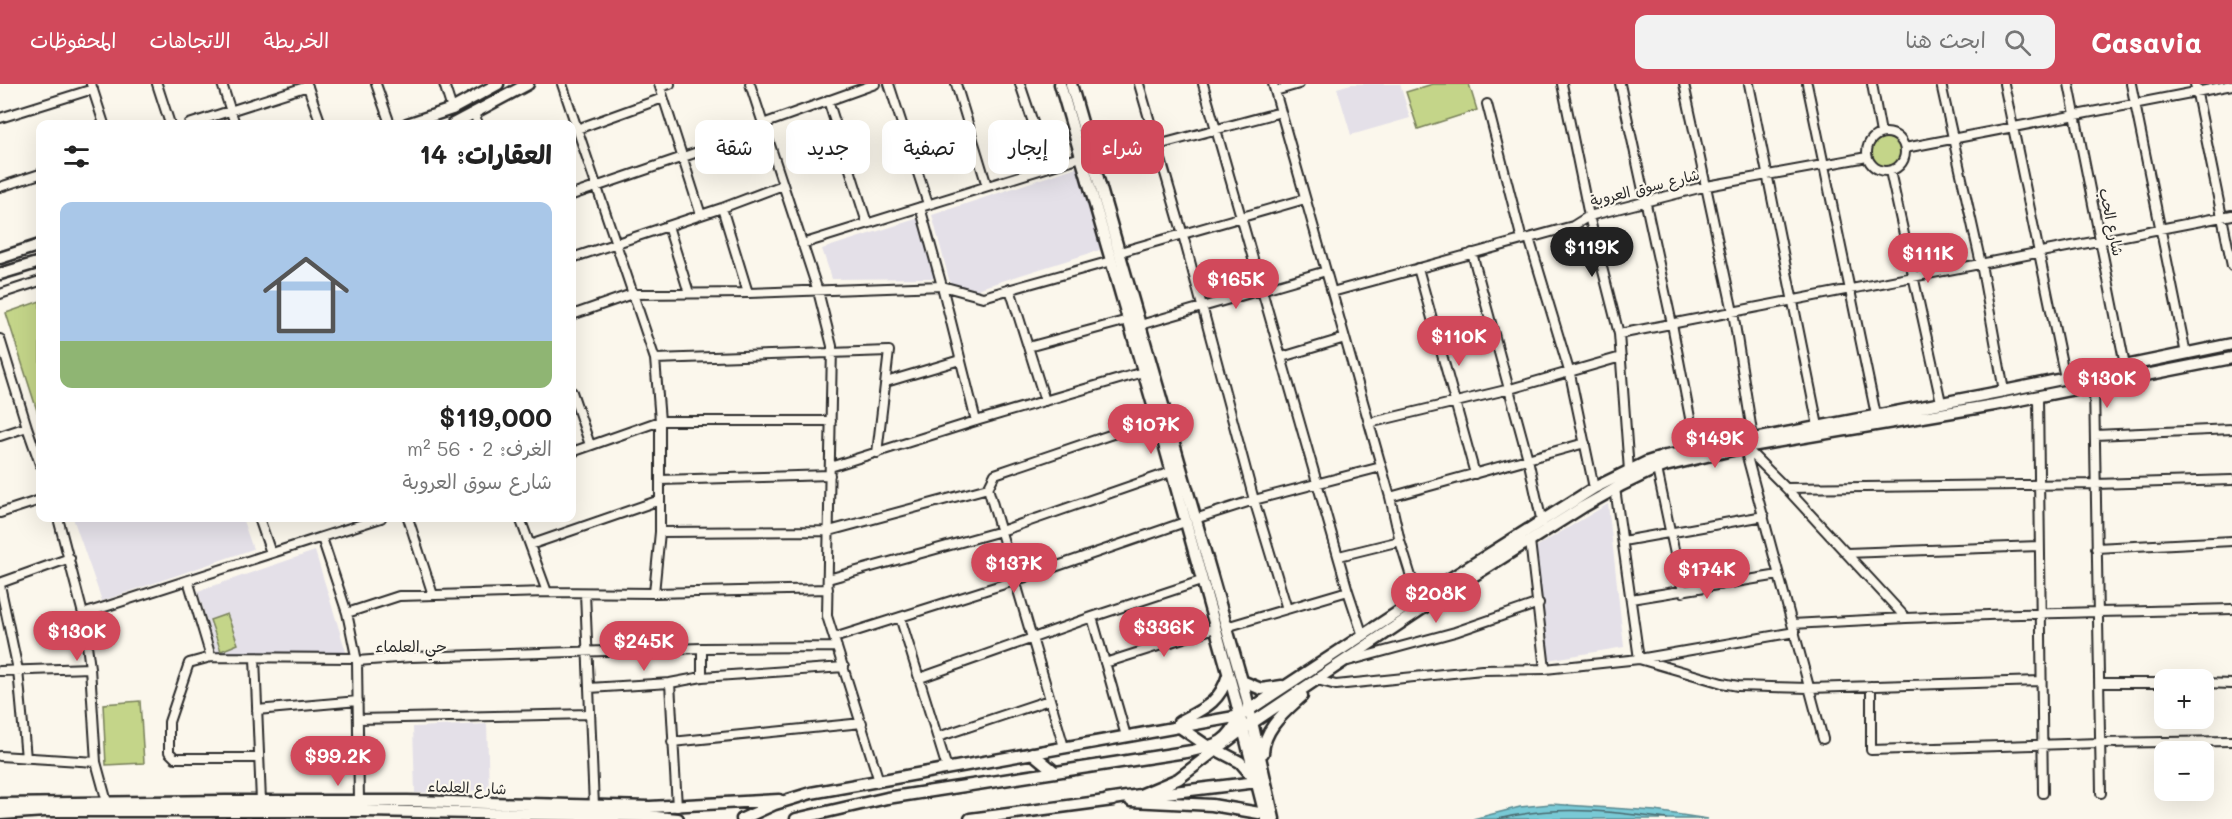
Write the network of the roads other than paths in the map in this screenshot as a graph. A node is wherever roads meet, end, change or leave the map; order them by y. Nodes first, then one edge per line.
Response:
1 (157, 84) edge
2 (222, 84) edge
3 (376, 84) edge
4 (444, 84) edge
5 (498, 84) edge
6 (528, 84) edge
7 (562, 84) edge
8 (670, 84) edge
9 (750, 84) edge
10 (875, 84) edge
11 (889, 84) edge
12 (956, 84) edge
13 (1020, 84) edge
14 (1060, 84) edge
15 (1071, 84) edge
16 (1139, 84) edge
17 (1203, 84) edge
18 (1562, 84) edge
19 (1620, 84) edge
20 (1684, 84) edge
21 (1749, 84) edge
22 (1807, 84) edge
23 (1872, 84) edge
24 (1941, 84) edge
25 (2004, 84) edge
26 (2068, 84) edge
27 (2132, 84) edge
28 (308, 85) edge
29 (659, 85) edge
30 (1294, 85) edge
31 (2232, 85) edge
32 (92, 87) edge
33 (1274, 87) edge
34 (2195, 88) edge
35 (663, 98) junction
36 (828, 100) junction
37 (1486, 104) dead end
38 (2136, 104) junction
39 (452, 109) junction
40 (230, 111) junction
41 (1281, 112) junction
42 (474, 113) junction
43 (2075, 115) junction
44 (0, 118) edge
45 (103, 120) edge
46 (169, 120) edge
47 (202, 120) edge
48 (233, 120) edge
49 (320, 120) edge
50 (389, 120) edge
51 (419, 120) edge
52 (461, 120) edge
53 (477, 120) edge
54 (574, 120) edge
55 (762, 120) edge
56 (1032, 120) edge
57 (1082, 120) edge
58 (1149, 120) edge
59 (774, 122) edge
60 (576, 126) edge
61 (2013, 127) junction
62 (577, 129) junction
63 (1216, 129) junction
64 (1881, 133) junction
65 (1954, 140) junction
66 (1164, 142) edge
67 (582, 143) junction
68 (576, 145) edge
69 (1905, 148) junction
70 (695, 152) edge
71 (682, 157) junction
72 (774, 157) edge
73 (1081, 157) joint
74 (1867, 157) junction
75 (1069, 161) edge
76 (1825, 165) junction
77 (1164, 170) edge
78 (1890, 171) junction
79 (1026, 174) edge
80 (1086, 174) edge
81 (1097, 174) edge
82 (1767, 174) junction
83 (36, 175) edge
84 (783, 185) junction
85 (596, 186) junction
86 (987, 186) junction
87 (1707, 186) junction
88 (0, 188) edge
89 (576, 194) edge
90 (1305, 199) junction
91 (1644, 202) junction
92 (924, 206) junction
93 (722, 208) junction
94 (701, 215) junction
95 (2232, 215) edge
96 (1589, 216) junction
97 (2222, 217) junction
98 (1242, 218) junction
99 (867, 224) junction
100 (668, 226) junction
101 (2161, 229) junction
102 (1184, 235) junction
103 (1525, 239) junction
104 (2101, 241) junction
105 (615, 243) junction
106 (802, 243) junction
107 (36, 246) edge
108 (1119, 252) junction
109 (1473, 253) junction
110 (2039, 253) junction
111 (576, 257) edge
112 (0, 258) edge
113 (1111, 261) junction
114 (36, 262) edge
115 (1981, 264) junction
116 (2232, 266) edge
117 (1418, 268) junction
118 (1326, 271) junction
119 (0, 274) edge
120 (1913, 277) junction
121 (36, 282) edge
122 (942, 285) junction
123 (1262, 289) junction
124 (1850, 289) junction
125 (1010, 290) junction
126 (818, 291) junction
127 (1332, 292) junction
128 (689, 293) junction
129 (748, 293) junction
130 (0, 294) edge
131 (632, 294) junction
132 (1792, 301) junction
133 (1202, 307) junction
134 (1733, 312) junction
135 (576, 314) edge
136 (1128, 320) junction
137 (1672, 324) junction
138 (1140, 325) junction
139 (1619, 334) junction
140 (1344, 338) junction
141 (0, 339) edge
142 (2232, 344) edge
143 (1028, 347) junction
144 (832, 352) junction
145 (2186, 354) junction
146 (1282, 357) junction
147 (1621, 357) junction
148 (655, 358) junction
149 (2232, 358) edge
150 (960, 360) junction
151 (3, 362) edge
152 (2125, 365) junction
153 (1143, 372) junction
154 (1570, 374) junction
155 (2065, 378) junction
156 (886, 382) junction
157 (2094, 385) junction
158 (1510, 389) junction
159 (2004, 391) junction
160 (2038, 396) junction
161 (1972, 397) junction
162 (1045, 401) junction
163 (1456, 402) junction
164 (1941, 402) junction
165 (576, 404) edge
166 (1974, 409) junction
167 (1876, 415) junction
168 (1157, 419) junction
169 (660, 421) junction
170 (976, 421) junction
171 (831, 422) junction
172 (1369, 423) junction
173 (1818, 426) junction
174 (27, 428) junction
175 (2232, 429) edge
176 (2095, 435) junction
177 (0, 436) edge
178 (1753, 438) junction
179 (1585, 443) junction
180 (36, 444) edge
181 (590, 445) junction
182 (1745, 447) junction
183 (1696, 449) junction
184 (576, 450) edge
185 (877, 453) junction
186 (1528, 459) junction
187 (1381, 467) junction
188 (1657, 469) junction
189 (830, 471) junction
190 (1629, 471) junction
191 (1171, 472) junction
192 (1475, 474) junction
193 (660, 480) junction
194 (2232, 480) edge
195 (1318, 484) junction
196 (2039, 484) junction
197 (2095, 484) junction
198 (988, 488) junction
199 (1594, 488) junction
200 (1616, 488) junction
201 (1786, 488) junction
202 (1390, 497) junction
203 (1254, 500) junction
204 (36, 501) edge
205 (660, 501) junction
206 (0, 513) edge
207 (1764, 516) junction
208 (1190, 521) junction
209 (59, 522) edge
210 (260, 522) edge
211 (369, 522) edge
212 (409, 522) edge
213 (521, 522) edge
214 (1542, 523) junction
215 (829, 531) junction
216 (1000, 531) junction
217 (1671, 531) junction
218 (660, 532) junction
219 (322, 538) junction
220 (1400, 541) junction
221 (1623, 541) junction
222 (2232, 541) edge
223 (1530, 542) junction
224 (530, 545) junction
225 (2039, 546) junction
226 (2096, 548) junction
227 (271, 553) junction
228 (1846, 553) junction
229 (1339, 556) junction
230 (70, 558) junction
231 (1779, 575) junction
232 (828, 579) junction
233 (188, 580) junction
234 (1014, 581) junction
235 (1201, 581) junction
236 (0, 584) edge
237 (828, 590) junction
238 (1348, 591) junction
239 (547, 592) junction
240 (1683, 592) junction
241 (585, 593) junction
242 (654, 593) junction
243 (433, 596) junction
244 (1418, 599) junction
245 (1631, 599) junction
246 (1539, 603) junction
247 (1287, 609) junction
248 (2232, 609) edge
249 (2040, 612) junction
250 (347, 613) junction
251 (2097, 613) junction
252 (83, 614) junction
253 (900, 617) junction
254 (1092, 617) junction
255 (1906, 618) junction
256 (1220, 627) junction
257 (1793, 628) junction
258 (1363, 636) junction
259 (834, 638) junction
260 (1030, 639) junction
261 (837, 647) junction
262 (702, 648) junction
263 (588, 653) junction
264 (211, 657) junction
265 (255, 658) junction
266 (1639, 659) junction
267 (356, 660) junction
268 (1105, 663) junction
269 (1340, 664) junction
270 (844, 667) junction
271 (90, 669) junction
272 (1545, 669) junction
273 (18, 670) junction
274 (0, 671) edge
275 (1228, 675) junction
276 (702, 677) junction
277 (920, 678) junction
278 (1317, 680) junction
279 (1242, 681) junction
280 (1293, 681) junction
281 (2041, 681) junction
282 (670, 683) junction
283 (2099, 683) junction
284 (2154, 683) edge
285 (2214, 683) edge
286 (2232, 684) edge
287 (1871, 686) junction
288 (589, 688) junction
289 (1809, 688) junction
290 (1049, 700) junction
291 (358, 701) junction
292 (257, 710) junction
293 (1245, 713) junction
294 (590, 714) junction
295 (358, 719) junction
296 (862, 723) junction
297 (1174, 726) junction
298 (1248, 726) junction
299 (1126, 736) junction
300 (938, 737) junction
301 (1823, 739) dead end
302 (2232, 741) edge
303 (672, 742) junction
304 (2100, 742) junction
305 (2214, 743) edge
306 (2042, 746) junction
307 (2154, 746) edge
308 (1064, 747) junction
309 (1214, 750) junction
310 (1032, 753) junction
311 (0, 756) edge
312 (26, 758) junction
313 (259, 758) junction
314 (96, 762) junction
315 (1262, 765) junction
316 (947, 768) junction
317 (1055, 772) junction
318 (879, 781) junction
319 (1257, 782) junction
320 (2043, 793) dead end
321 (2101, 793) dead end
322 (789, 799) junction
323 (1107, 800) junction
324 (261, 801) junction
325 (359, 801) junction
326 (0, 804) edge
327 (594, 806) junction
328 (677, 807) junction
329 (109, 811) edge
330 (0, 814) edge
331 (51, 815) edge
332 (169, 815) edge
333 (228, 815) edge
334 (288, 815) edge
335 (352, 815) edge
336 (410, 815) edge
337 (1268, 817) edge
338 (678, 819) edge
339 (742, 819) edge
340 (796, 819) edge
341 (970, 819) edge

1 - 46 street
2 - 40 street
3 - 50 street
4 - 39 street
5 - 39 street
6 - 42 street
7 - 54 street
8 - 29 street
9 - 55 street
10 - 36 street
11 - 92 street
12 - 86 street
13 - 56 street
14 - 73 street
15 - 57 street
16 - 58 street
17 - 63 street
18 - 96 street
19 - 91 street
20 - 87 street
21 - 82 street
22 - 76 street
23 - 64 street
24 - 65 street
25 - 61 street
26 - 43 street, شارع الحب
27 - 38 street
28 - 40 street
28 - 49 street
29 - 35 street
30 - 33 street
31 - 34 street
32 - 44 street
32 - 45 street
33 - 41 street
34 - 38 street
34 - 97 street
35 - 62 street
35 - 71 street
36 - 59 street
36 - 99 street
37 - 103 street
38 - 43 street
38 - 101 street
39 - 51 street
40 - 47 street
40 - 48 street
41 - 63 street
41 - 90 street
42 - 52 street
42 - 53 street
43 - 61 street
43 - 104 street, شارع الحب
60 - 62 street
61 - 65 street
61 - 110 street
62 - 67 street
63 - 66 street
63 - 98 street
64 - 69 street
64 - 74 street
65 - 69 street
65 - 115 street
67 - 68 street
67 - 85 street
69 - 78 street
70 - 71 street
71 - 85 street
71 - 94 street
72 - 84 street
73 - 75 street
74 - 76 street, شارع سوق العروبة
74 - 78 street
76 - 82 street, شارع سوق العروبة
76 - 124 street
77 - 102 street
78 - 120 street
79 - 86 street
80 - 113 street
81 - 108 street
82 - 87 street, شارع سوق العروبة
82 - 132 street
83 - 88 street
84 - 93 street
84 - 106 street
85 - 89 street
85 - 105 street
86 - 92 street
87 - 91 street, شارع سوق العروبة
87 - 134 street
90 - 98 street
90 - 118 street
91 - 96 street, شارع سوق العروبة
91 - 137 street
92 - 99 street
92 - 122 street
93 - 94 street
93 - 129 street
94 - 100 street
95 - 97 street
96 - 103 street, شارع سوق العروبة
96 - 139 street
97 - 101 street
97 - 116 street
98 - 102 street
98 - 123 street
99 - 106 street
100 - 105 street
100 - 128 street
101 - 104 street
101 - 145 street
102 - 108 street
102 - 133 street
103 - 109 street, شارع سوق العروبة
103 - 154 street
104 - 110 street
104 - 152 street, شارع الحب
105 - 111 street
105 - 131 street
106 - 126 street
107 - 112 street
108 - 138 street
109 - 117 street, شارع سوق العروبة
109 - 158 street
110 - 115 street
110 - 155 street
113 - 125 street
113 - 136 street
114 - 119 street
115 - 120 street
115 - 159 street
117 - 127 street, شارع سوق العروبة
117 - 163 street
118 - 123 street
118 - 127 street
120 - 124 street
120 - 164 street
121 - 130 street
122 - 125 street
122 - 126 street
122 - 150 street
123 - 133 street
123 - 146 street
124 - 132 street
124 - 167 street
125 - 143 street
126 - 129 street
126 - 144 street
127 - 140 street
128 - 129 street
128 - 131 street
131 - 135 street
131 - 148 street
132 - 134 street
132 - 173 street
133 - 138 street
133 - 203 street
134 - 137 street
134 - 178 street
136 - 143 street
136 - 153 street
137 - 139 street
137 - 183 street
138 - 208 street
139 - 147 street
140 - 146 street
140 - 172 street
141 - 151 street
142 - 145 street
143 - 162 street
144 - 148 street
144 - 156 street
144 - 171 street
145 - 152 street
146 - 195 street
147 - 154 street
147 - 190 street
148 - 169 street
149 - 157 street
150 - 156 street
150 - 170 street
151 - 174 street
152 - 155 street
153 - 162 street
153 - 168 street
154 - 158 street
154 - 179 street
155 - 159 street
156 - 185 street
157 - 160 street
157 - 176 street
158 - 163 street
158 - 186 street
159 - 161 street
160 - 166 street
160 - 196 street
161 - 164 street
161 - 166 street
162 - 170 street
163 - 172 street
163 - 192 street
164 - 167 street
165 - 181 street
166 - 182 street
167 - 173 street
168 - 191 street
168 - 198 street
169 - 171 street
169 - 181 street
169 - 193 street
170 - 185 street
171 - 189 street
172 - 187 street
173 - 178 street
174 - 177 street
174 - 180 street
175 - 176 street
176 - 197 street
178 - 183 street
179 - 186 street
179 - 199 street
181 - 184 street
182 - 188 street
182 - 201 street
182 - 207 street
183 - 190 street
185 - 189 street
186 - 192 street
186 - 214 street
187 - 195 street
187 - 202 street
188 - 200 street
188 - 217 street
189 - 193 street
189 - 215 street
190 - 199 street
191 - 208 street
191 - 216 street
192 - 202 street
193 - 205 street
194 - 197 street
195 - 203 street
195 - 229 street
196 - 197 street
196 - 201 street
196 - 225 street
197 - 226 street
198 - 215 street
198 - 216 street
199 - 214 street
200 - 221 street
200 - 223 street
201 - 228 street
202 - 220 street
203 - 208 street
203 - 247 street
204 - 206 street
205 - 218 street
205 - 224 street
207 - 217 street
207 - 231 street
208 - 234 street
208 - 235 street
208 - 256 street
209 - 230 street
210 - 227 street
211 - 219 street
212 - 243 street
213 - 224 street
214 - 244 street
215 - 218 street
215 - 232 street
216 - 232 street
216 - 234 street
217 - 221 street
217 - 240 street
218 - 242 street
219 - 227 street
219 - 250 street
220 - 229 street
220 - 244 street
221 - 245 street
222 - 226 street
223 - 246 street
223 - 269 street
224 - 239 street
225 - 228 street
225 - 249 street
226 - 251 street
227 - 233 street
228 - 255 street
229 - 238 street
230 - 236 street
230 - 252 street
231 - 240 street
231 - 257 street
232 - 237 street
233 - 252 street
233 - 264 street
234 - 253 street
234 - 260 street
235 - 254 street
235 - 256 street
236 - 273 street
237 - 242 street
237 - 259 street
238 - 247 street
238 - 258 street
239 - 241 street
239 - 243 street
240 - 245 street
241 - 242 street
241 - 263 street
243 - 250 street
244 - 258 street
245 - 266 street
246 - 269 street
246 - 272 street
247 - 256 street
248 - 251 street
249 - 251 street
249 - 255 street
249 - 281 street
250 - 267 street
251 - 283 street
252 - 271 street
253 - 259 street
253 - 277 street
254 - 260 street
254 - 268 street
255 - 257 street
256 - 268 street
256 - 275 street
256 - 279 street
257 - 266 street
257 - 289 street
258 - 280 street
259 - 261 street
260 - 277 street
260 - 290 street
261 - 262 street
261 - 270 street
262 - 263 street
262 - 276 street
263 - 267 street
263 - 288 street
264 - 265 street
264 - 313 street
265 - 267 street
265 - 292 street
266 - 272 street
266 - 289 street
267 - 291 street
268 - 299 street
269 - 278 street
270 - 276 street
270 - 296 street
271 - 273 street
271 - 314 street
272 - 278 street
273 - 274 street
273 - 312 street
275 - 293 street
275 - 297 street
276 - 282 street
277 - 300 street
278 - 298 street
278 - 315 street
279 - 280 street
279 - 293 street
280 - 293 street
281 - 287 street
281 - 306 street
282 - 288 street
282 - 303 street
283 - 284 street
283 - 304 street
285 - 286 street
287 - 289 street
287 - 306 street
288 - 294 street
289 - 301 street
290 - 300 street
290 - 308 street
291 - 292 street
291 - 295 street
292 - 313 street
293 - 297 street
293 - 298 street
293 - 309 street
294 - 295 street
294 - 327 street
295 - 325 street
296 - 303 street
296 - 318 street
297 - 299 street
297 - 309 street
298 - 309 street
298 - 315 street
298 - 319 street
299 - 308 street
300 - 316 street
302 - 305 street
303 - 328 street
304 - 306 street
304 - 307 street
304 - 321 street
306 - 320 street
308 - 310 street
309 - 317 street
309 - 319 street
309 - 323 street
310 - 316 street
310 - 317 street
311 - 312 street
312 - 314 street
313 - 324 street
314 - 329 street
315 - 337 street
316 - 318 street
317 - 340 street
318 - 322 street
319 - 323 street
319 - 337 street
322 - 328 street, شارع العلماء
322 - 339 street
323 - 337 street
323 - 341 street
324 - 325 street, شارع العلماء
324 - 329 street, شارع العلماء
325 - 327 street, شارع العلماء
326 - 329 street, شارع العلماء
327 - 328 street, شارع العلماء
329 - 331 street, شارع العلماء
329 - 332 street, شارع العلماء
330 - 331 street, شارع العلماء
332 - 333 street, شارع العلماء
333 - 334 street, شارع العلماء
334 - 335 street, شارع العلماء
335 - 336 street, شارع العلماء
336 - 338 street, شارع العلماء

